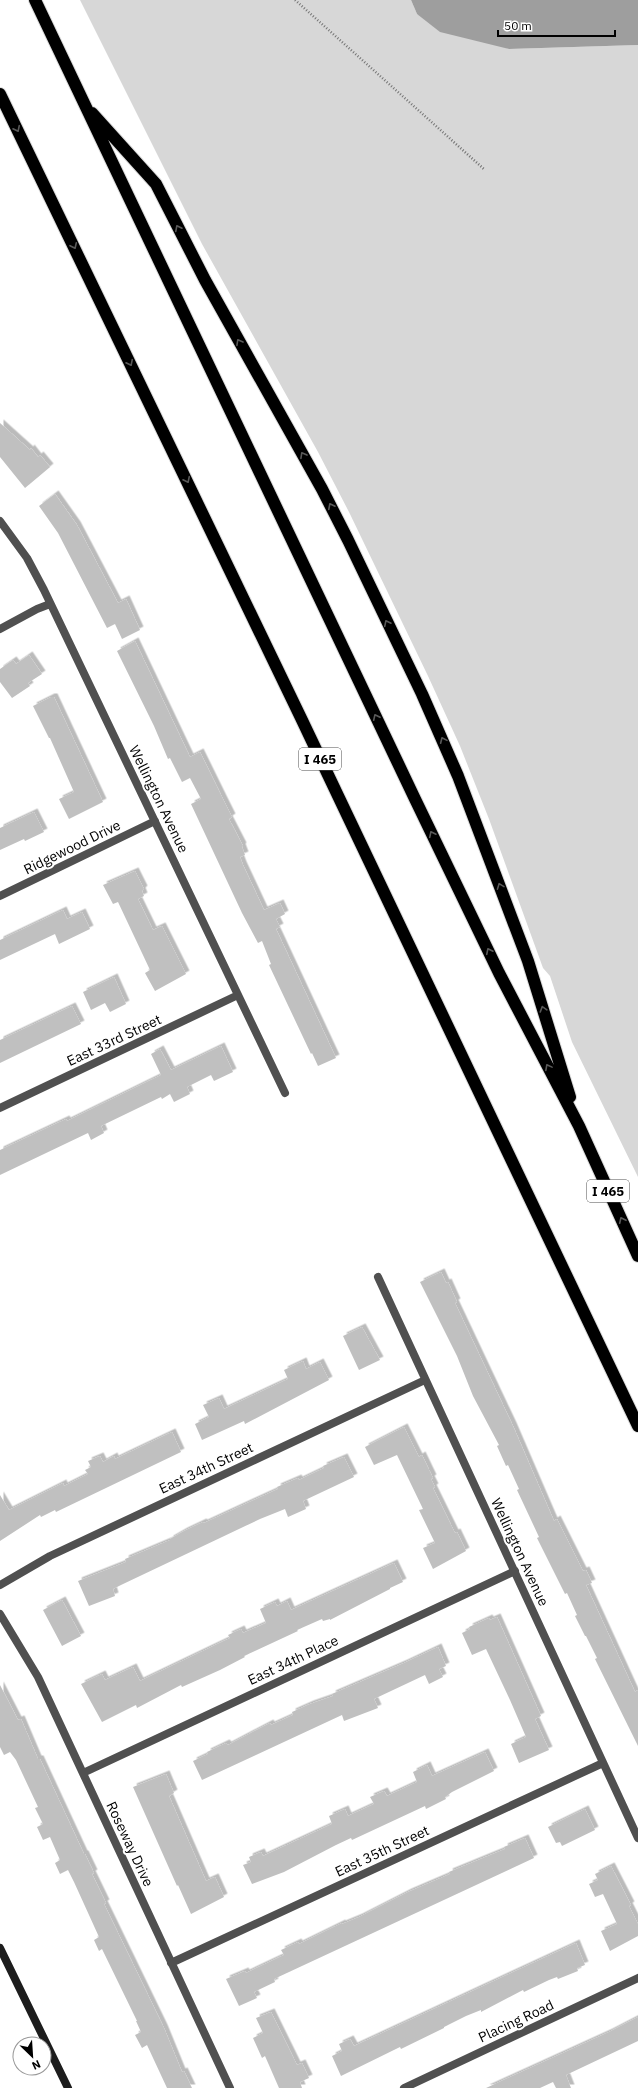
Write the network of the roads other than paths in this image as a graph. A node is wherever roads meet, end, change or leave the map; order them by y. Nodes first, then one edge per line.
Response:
1 (34, 0) edge
2 (0, 94) edge
3 (83, 102) junction
4 (0, 521) edge
5 (50, 604) junction
6 (0, 629) edge
7 (155, 822) junction
8 (0, 896) edge
9 (238, 995) junction
10 (285, 1093) dead end
11 (0, 1108) edge
12 (579, 1126) junction
13 (638, 1256) edge
14 (378, 1277) dead end
15 (425, 1380) junction
16 (638, 1426) edge
17 (515, 1571) junction
18 (0, 1585) edge
19 (0, 1614) edge
20 (603, 1763) junction
21 (83, 1773) junction
22 (638, 1838) edge
23 (0, 1948) edge
24 (172, 1963) junction
25 (638, 1978) edge
26 (68, 2088) edge
27 (230, 2088) edge
28 (404, 2088) edge

1 - 3 highway, I 465
2 -> 16 highway, I 465
12 -> 3 highway, I 465
12 -> 3 highway
4 - 5 street, Wellington Avenue
5 - 6 street
5 - 7 street, Wellington Avenue
7 - 8 street, Ridgewood Drive
7 - 9 street, Wellington Avenue
9 - 10 street, Wellington Avenue
9 - 11 street, East 33rd Street
13 -> 12 highway, I 465
14 - 15 street, Wellington Avenue
15 - 17 street, Wellington Avenue
15 - 18 street, East 34th Street
17 - 20 street, Wellington Avenue
17 - 21 street, East 34th Place
19 - 21 street, Roseway Drive
20 - 22 street, Wellington Avenue
20 - 24 street, East 35th Street
21 - 24 street, Roseway Drive
23 - 26 main road
24 - 27 street, Roseway Drive
25 - 28 street, Placing Road

